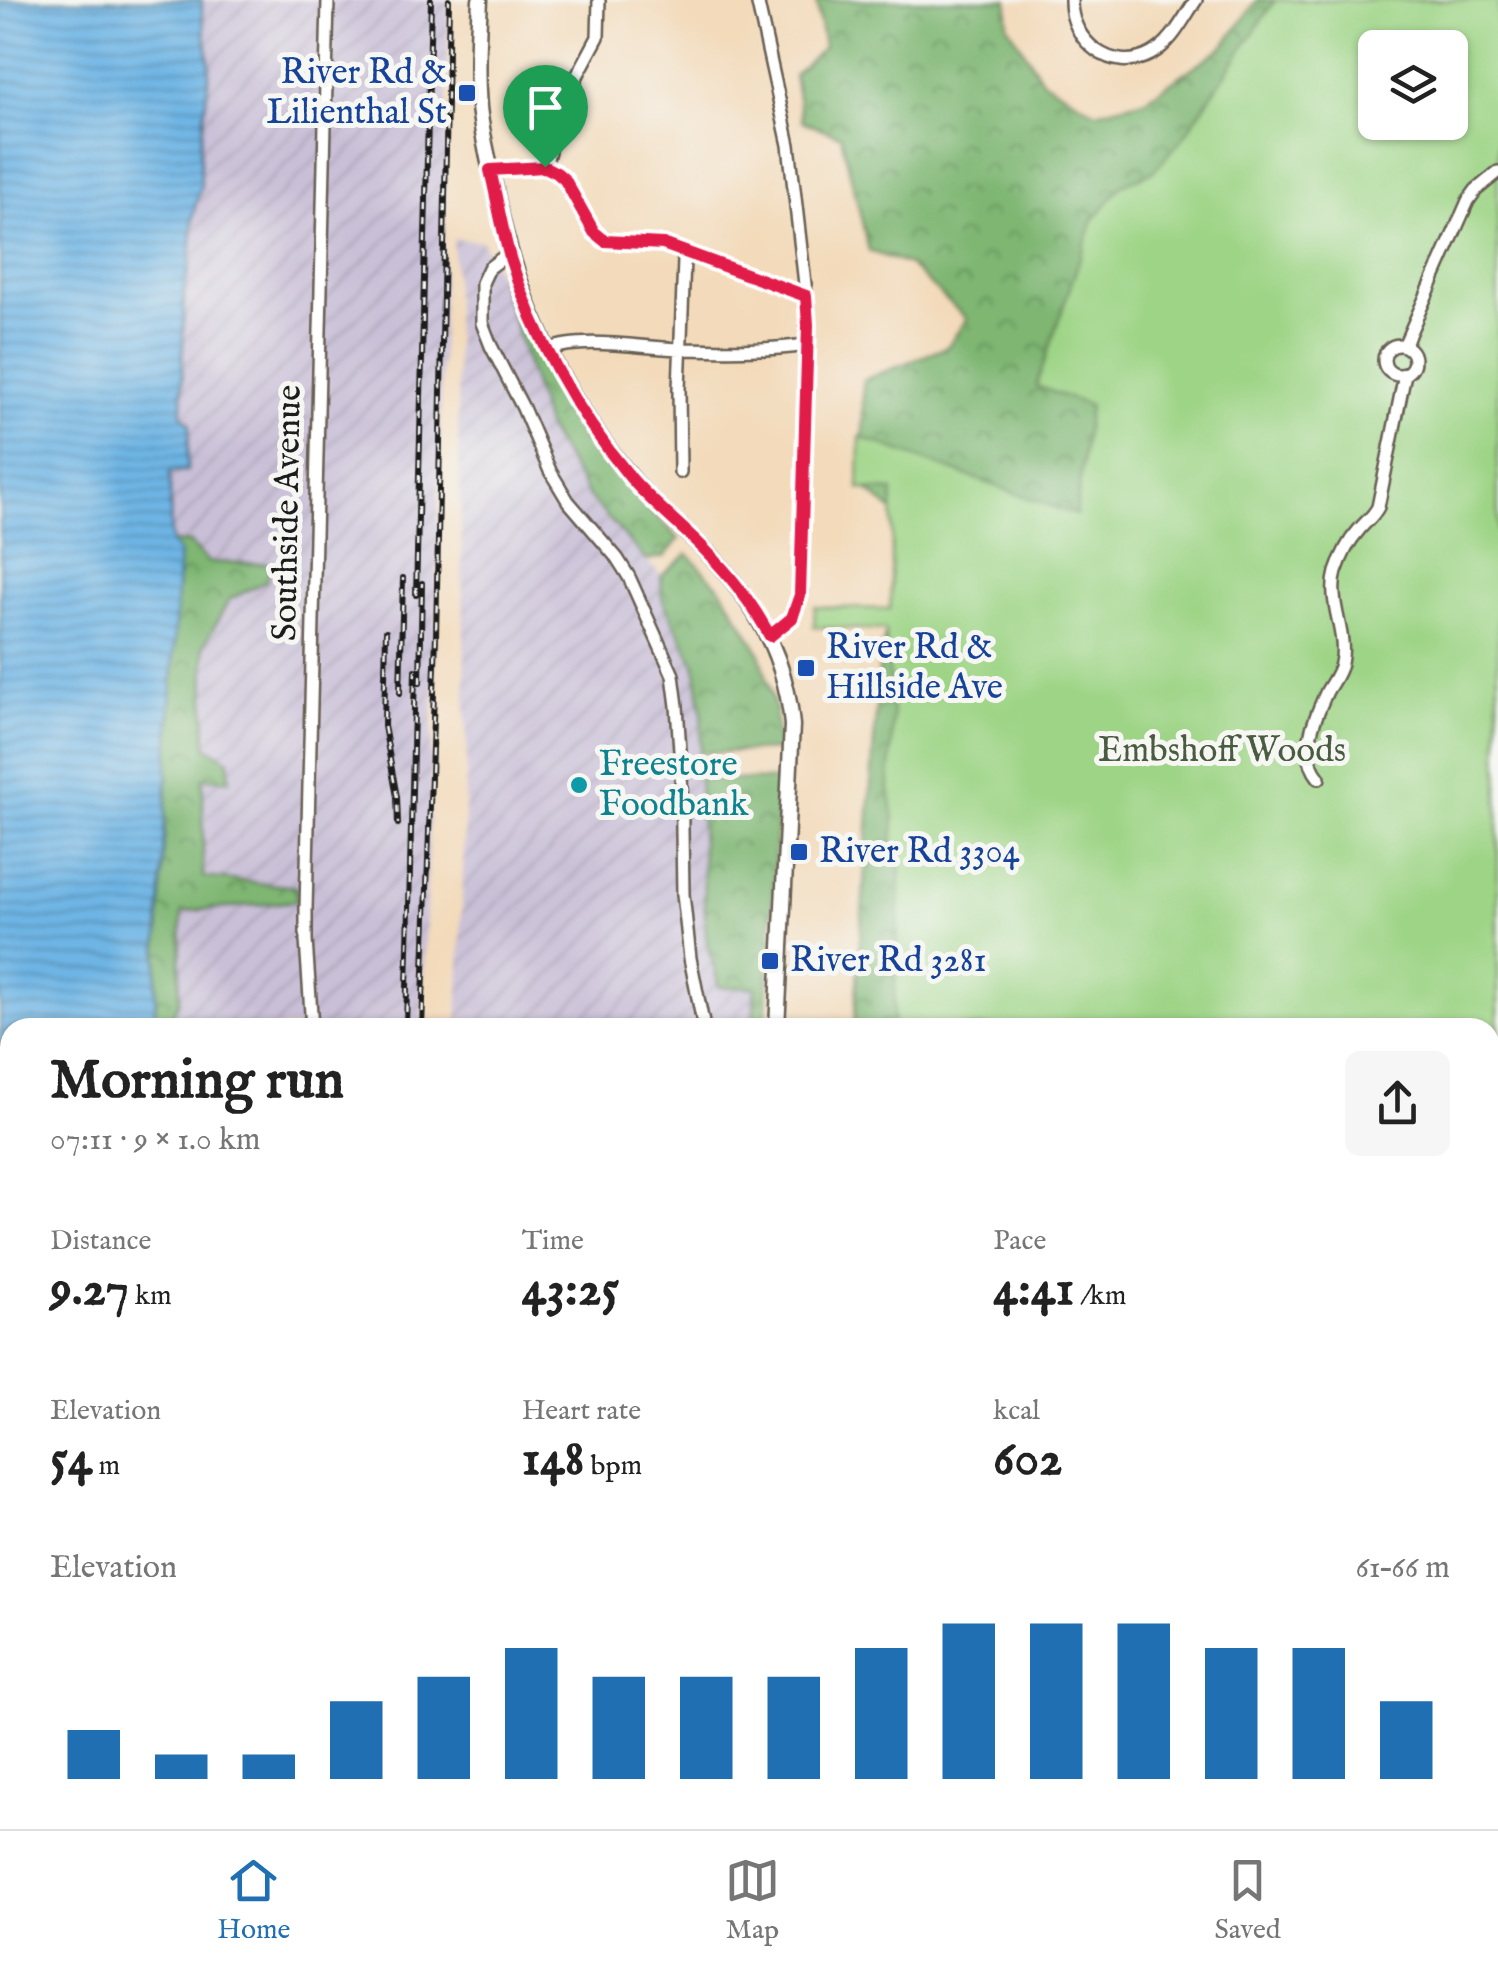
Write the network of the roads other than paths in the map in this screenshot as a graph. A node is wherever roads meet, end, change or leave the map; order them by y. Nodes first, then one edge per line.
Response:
1 (328, 0) edge
2 (480, 0) edge
3 (599, 0) edge
4 (758, 0) edge
5 (1071, 0) edge
6 (1196, 0) edge
7 (545, 167) junction
8 (490, 170) junction
9 (1498, 172) edge
10 (681, 251) junction
11 (509, 252) junction
12 (806, 296) junction
13 (806, 346) junction
14 (1404, 346) junction
15 (682, 349) junction
16 (548, 350) junction
17 (1405, 374) junction
18 (680, 472) dead end
19 (770, 636) junction
20 (1318, 778) dead end
21 (311, 1018) edge
22 (702, 1018) edge
23 (777, 1018) edge

1 - 21 street, Southside Avenue
2 - 8 main road
3 - 7 street
4 - 12 street
5 - 6 street
7 - 8 street
7 - 10 street
8 - 11 main road
9 - 14 street
10 - 12 street
10 - 15 street
11 - 16 main road
11 - 22 street
12 - 13 street
13 - 15 street
13 - 19 street
14 - 17 street
14 - 17 street
15 - 16 street
15 - 18 street
16 - 19 main road
17 - 20 street
19 - 23 main road

